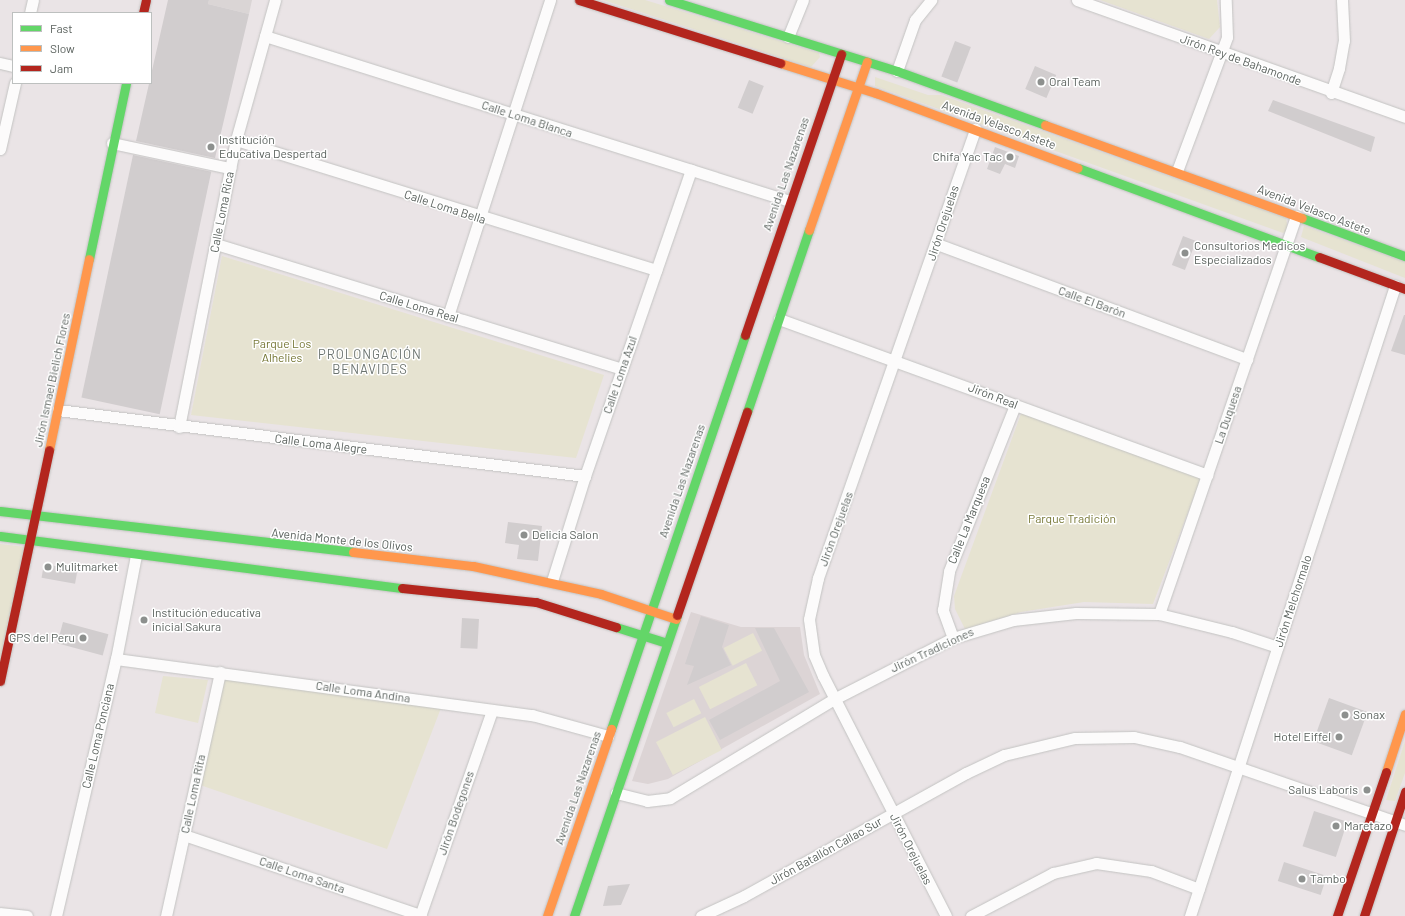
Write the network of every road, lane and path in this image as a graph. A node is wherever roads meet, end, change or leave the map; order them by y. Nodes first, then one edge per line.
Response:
1 (33, 0) edge
2 (146, 0) edge
3 (275, 0) edge
4 (550, 0) edge
5 (578, 0) edge
6 (669, 0) edge
7 (803, 0) edge
8 (931, 0) edge
9 (1077, 0) edge
10 (1226, 0) edge
11 (1342, 0) edge
12 (30, 12) edge
13 (142, 12) edge
14 (265, 36) junction
15 (788, 37) junction
16 (1221, 53) junction
17 (841, 54) junction
18 (867, 62) junction
19 (0, 63) edge
20 (12, 66) edge
21 (897, 71) junction
22 (832, 80) junction
23 (15, 84) edge
24 (126, 84) edge
25 (859, 88) junction
26 (1331, 93) junction
27 (512, 114) junction
28 (1405, 117) edge
29 (975, 129) junction
30 (236, 140) junction
31 (112, 143) junction
32 (0, 149) edge
33 (230, 168) junction
34 (691, 170) junction
35 (1177, 171) junction
36 (790, 201) junction
37 (1296, 216) junction
38 (479, 218) junction
39 (216, 244) junction
40 (937, 244) junction
41 (1286, 246) junction
42 (1405, 256) edge
43 (656, 270) junction
44 (1400, 288) edge
45 (448, 316) junction
46 (779, 319) junction
47 (1247, 359) junction
48 (896, 360) junction
49 (622, 369) junction
50 (1015, 405) junction
51 (58, 410) junction
52 (179, 427) junction
53 (585, 476) junction
54 (1207, 476) junction
55 (0, 511) edge
56 (36, 515) junction
57 (0, 536) edge
58 (31, 540) junction
59 (136, 555) junction
60 (552, 581) junction
61 (651, 610) junction
62 (1159, 614) junction
63 (676, 619) junction
64 (643, 634) junction
65 (953, 638) junction
66 (667, 643) junction
67 (1278, 647) junction
68 (116, 659) junction
69 (220, 672) junction
70 (0, 681) edge
71 (834, 699) junction
72 (492, 710) junction
73 (1405, 714) edge
74 (608, 736) junction
75 (1239, 768) junction
76 (1405, 792) edge
77 (616, 793) junction
78 (1372, 813) junction
79 (893, 814) junction
80 (1400, 823) edge
81 (184, 835) junction
82 (1199, 889) junction
83 (0, 913) edge
84 (420, 915) edge
85 (27, 916) edge
86 (56, 916) edge
87 (166, 916) edge
88 (547, 916) edge
89 (574, 916) edge
90 (702, 916) edge
91 (946, 916) edge
92 (970, 916) edge
93 (1190, 916) edge
94 (1337, 916) edge
95 (1364, 916) edge

1 - 12 street
2 - 13 street
3 - 14 street, Calle Loma Rica
4 - 27 street
5 - 22 street, Avenida Velasco Astete
6 - 15 street, Avenida Velasco Astete
7 - 15 street
8 - 21 street
9 - 16 street, Jirón Rey de Bahamonde
10 - 16 street
11 - 26 street
14 - 27 street, Calle Loma Blanca
14 - 30 street, Calle Loma Rica
15 - 17 street, Avenida Velasco Astete
16 - 26 street, Jirón Rey de Bahamonde
16 - 35 street
17 - 18 street, Avenida Velasco Astete
17 - 22 street, Avenida Las Nazarenas
18 - 21 street, Avenida Velasco Astete
18 - 25 street
19 - 20 street
21 - 35 street, Avenida Velasco Astete
22 - 25 street, Avenida Velasco Astete
22 - 36 street, Avenida Las Nazarenas
23 - 32 street
24 - 31 street, Jirón Ismael Bielich Flores
25 - 29 street, Avenida Velasco Astete
25 - 46 street
26 - 28 street, Jirón Rey de Bahamonde
27 - 34 street, Calle Loma Blanca
27 - 38 street
29 - 40 street, Jirón Orejuelas
29 - 41 street, Avenida Velasco Astete
30 - 33 street, Calle Loma Rica
30 - 38 street, Calle Loma Bella
31 - 33 street
31 - 51 street, Jirón Ismael Bielich Flores
33 - 39 street, Calle Loma Rica
34 - 36 street, Calle Loma Blanca
34 - 43 street, Calle Loma Azul
35 - 37 street, Avenida Velasco Astete
36 - 61 street, Avenida Las Nazarenas
37 - 41 street, La Duquesa
37 - 42 street, Avenida Velasco Astete
38 - 43 street, Calle Loma Bella
38 - 45 street
39 - 45 street, Calle Loma Real
39 - 52 street, Calle Loma Rica
40 - 47 street, Calle El Barón
40 - 48 street, Jirón Orejuelas
41 - 44 street, Avenida Velasco Astete
41 - 47 street, La Duquesa
43 - 49 street, Calle Loma Azul
44 - 67 street, Jirón Melchormalo
45 - 49 street, Calle Loma Real
46 - 48 street, Jirón Real
46 - 63 street
47 - 54 street, La Duquesa
48 - 50 street, Jirón Real
48 - 71 street, Jirón Orejuelas
49 - 53 street, Calle Loma Azul
50 - 54 street, Jirón Real
50 - 65 street, Calle La Marquesa
51 - 52 street, Calle Loma Alegre
51 - 56 street, Jirón Ismael Bielich Flores
52 - 53 street, Calle Loma Alegre
53 - 60 street, Calle Loma Azul
54 - 62 street, La Duquesa
55 - 56 street, Avenida Monte de los Olivos
56 - 58 street, Jirón Ismael Bielich Flores
56 - 60 street, Avenida Monte de los Olivos
57 - 58 street
58 - 59 street
58 - 70 street, Jirón Ismael Bielich Flores
59 - 64 street
59 - 68 street, Calle Loma Ponciana
60 - 61 street, Avenida Monte de los Olivos
61 - 63 street, Avenida Monte de los Olivos
61 - 64 street, Avenida Las Nazarenas
62 - 65 street, Jirón Tradiciones
62 - 67 street, Jirón Tradiciones
63 - 66 street
64 - 66 street
64 - 74 street, Avenida Las Nazarenas
65 - 71 street, Jirón Tradiciones
66 - 77 street
67 - 75 street, Jirón Melchormalo
68 - 69 street, Calle Loma Andina
68 - 86 street, Calle Loma Ponciana
69 - 72 street, Calle Loma Andina
69 - 81 street, Calle Loma Rita
71 - 77 street, Jirón Tradiciones
71 - 79 street, Jirón Orejuelas
72 - 74 street, Calle Loma Andina
72 - 84 street, Jirón Bodegones
73 - 78 street
74 - 88 street, Avenida Las Nazarenas
75 - 78 street, Jirón Batallón Callao Sur
75 - 79 street, Jirón Batallón Callao Sur
75 - 82 street, Jirón Melchormalo
76 - 80 street
77 - 89 street
78 - 80 street, Jirón Batallón Callao Sur
78 - 94 street
79 - 90 street, Jirón Batallón Callao Sur
79 - 91 street, Jirón Orejuelas
80 - 95 street
81 - 84 street, Calle Loma Santa
81 - 87 street, Calle Loma Rita
82 - 92 street
82 - 93 street, Jirón Melchormalo
83 - 85 street

